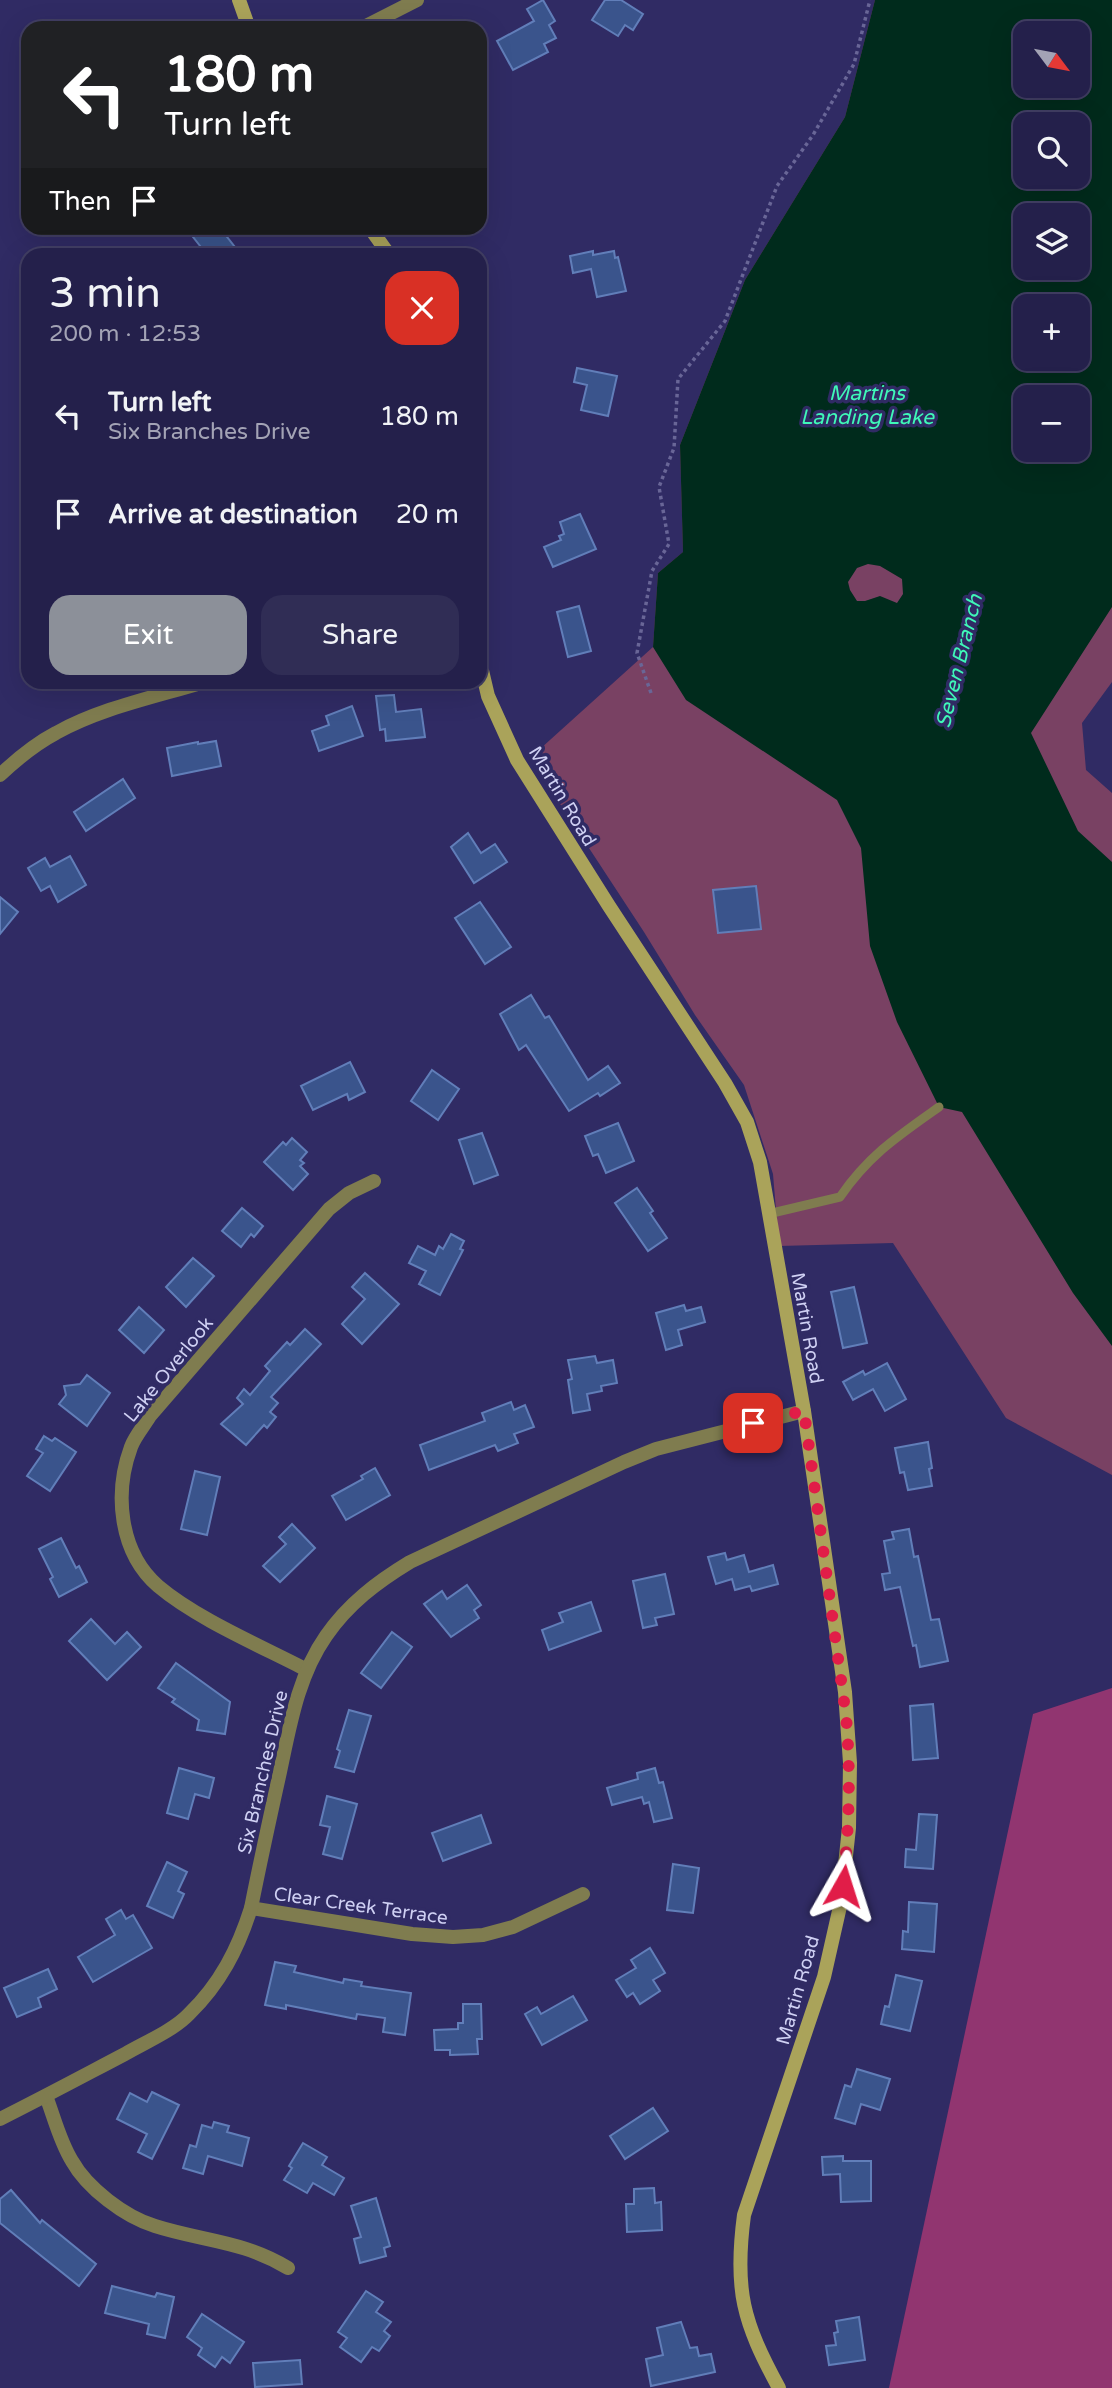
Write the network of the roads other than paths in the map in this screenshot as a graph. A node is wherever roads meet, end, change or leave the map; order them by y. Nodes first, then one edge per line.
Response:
1 (239, 0) edge
2 (417, 0) edge
3 (246, 21) edge
4 (376, 21) edge
5 (181, 689) edge
6 (486, 689) edge
7 (0, 775) edge
8 (939, 1107) dead end
9 (374, 1181) dead end
10 (768, 1214) junction
11 (804, 1411) junction
12 (307, 1670) junction
13 (583, 1894) dead end
14 (251, 1908) junction
15 (46, 2096) junction
16 (0, 2119) edge
17 (288, 2268) dead end
18 (779, 2388) edge

1 - 3 street
2 - 4 street
5 - 7 street
6 - 10 street, Martin Road
8 - 10 lane
9 - 12 street, Lake Overlook
10 - 11 street, Martin Road
11 - 12 street, Six Branches Drive
11 - 18 street, Martin Road
12 - 14 street, Six Branches Drive
13 - 14 street, Clear Creek Terrace
14 - 15 street, Six Branches Drive
15 - 16 street, Six Branches Drive
15 - 17 street

